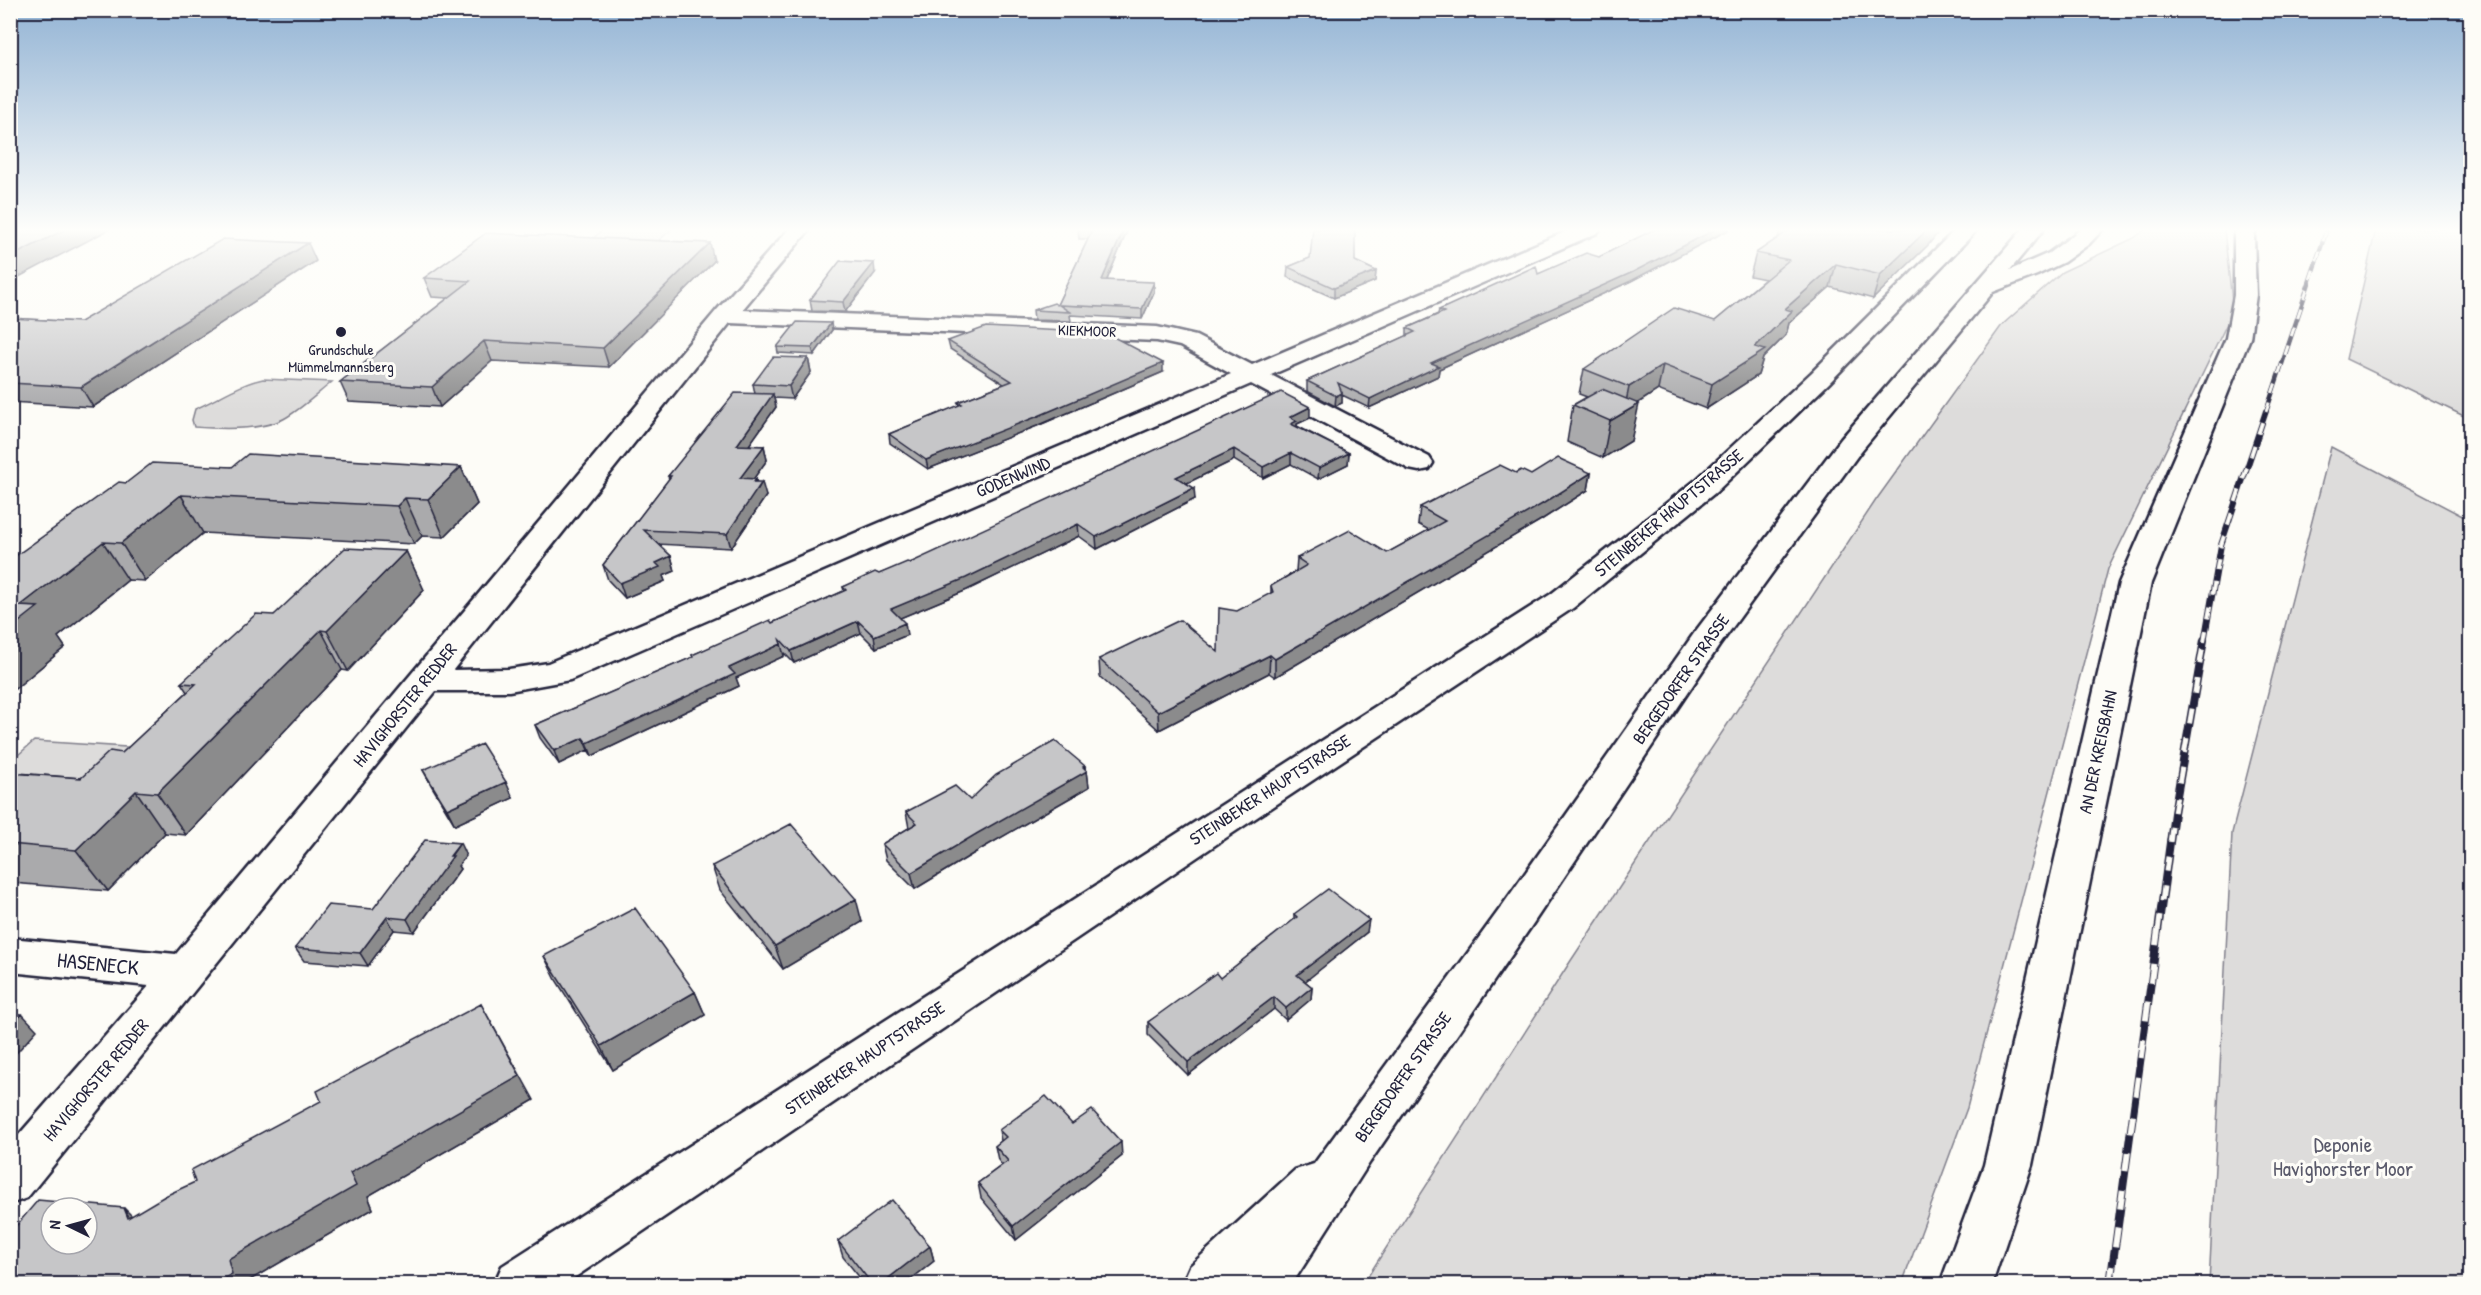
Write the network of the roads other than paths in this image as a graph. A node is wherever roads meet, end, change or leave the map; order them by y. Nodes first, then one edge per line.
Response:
1 (747, 289) edge
2 (1449, 289) edge
3 (1908, 289) edge
4 (1982, 289) edge
5 (2245, 289) edge
6 (724, 316) junction
7 (1253, 374) junction
8 (1419, 463) dead end
9 (426, 679) junction
10 (10, 955) edge
11 (186, 972) junction
12 (1353, 1147) junction
13 (10, 1182) edge
14 (520, 1284) edge
15 (1208, 1284) edge
16 (1263, 1284) edge
17 (1966, 1284) edge

1 - 6 street, HAVIGHORSTER REDDER
2 - 7 street, GODENWIND
3 - 14 street, STEINBEKER HAUPTSTRASSE
4 - 12 street, BERGEDORFER STRASSE
5 - 17 street, AN DER KREISBAHN
6 - 7 street, KIEKMOOR
6 - 9 street, HAVIGHORSTER REDDER
7 - 8 street, KIEKMOOR
7 - 9 street, GODENWIND
9 - 11 street, HAVIGHORSTER REDDER
10 - 11 street, HASENECK
11 - 13 street, HAVIGHORSTER REDDER
12 - 15 street, BERGEDORFER STRASSE
12 - 16 street, BERGEDORFER STRASSE

